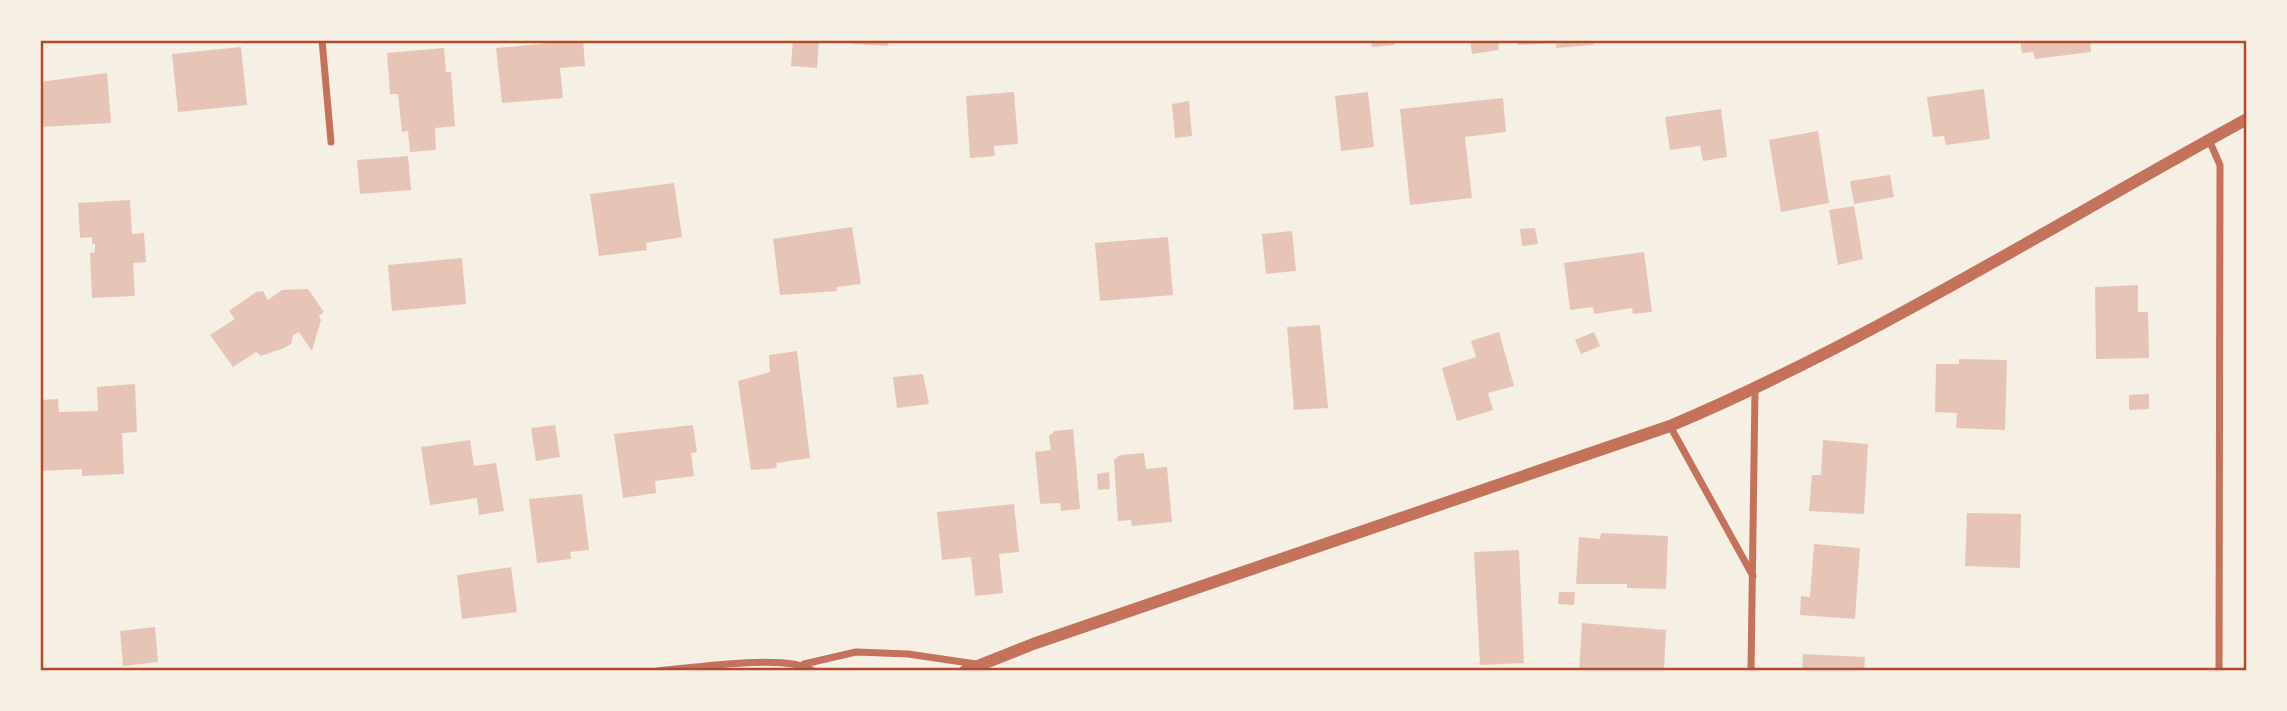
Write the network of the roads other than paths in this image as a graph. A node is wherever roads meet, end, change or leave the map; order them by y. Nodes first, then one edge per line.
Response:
1 (322, 40) edge
2 (2247, 119) edge
3 (2209, 139) junction
4 (331, 142) dead end
5 (1755, 390) junction
6 (1670, 426) junction
7 (1754, 577) junction
8 (804, 664) junction
9 (973, 669) edge
10 (658, 671) edge
11 (813, 671) edge
12 (1751, 671) edge
13 (2219, 671) edge

1 - 4 street
2 - 3 street
3 - 5 street
3 - 13 street
5 - 6 street
5 - 7 street
6 - 7 street
6 - 9 street
7 - 12 street
8 - 9 street
8 - 10 street
8 - 11 street

